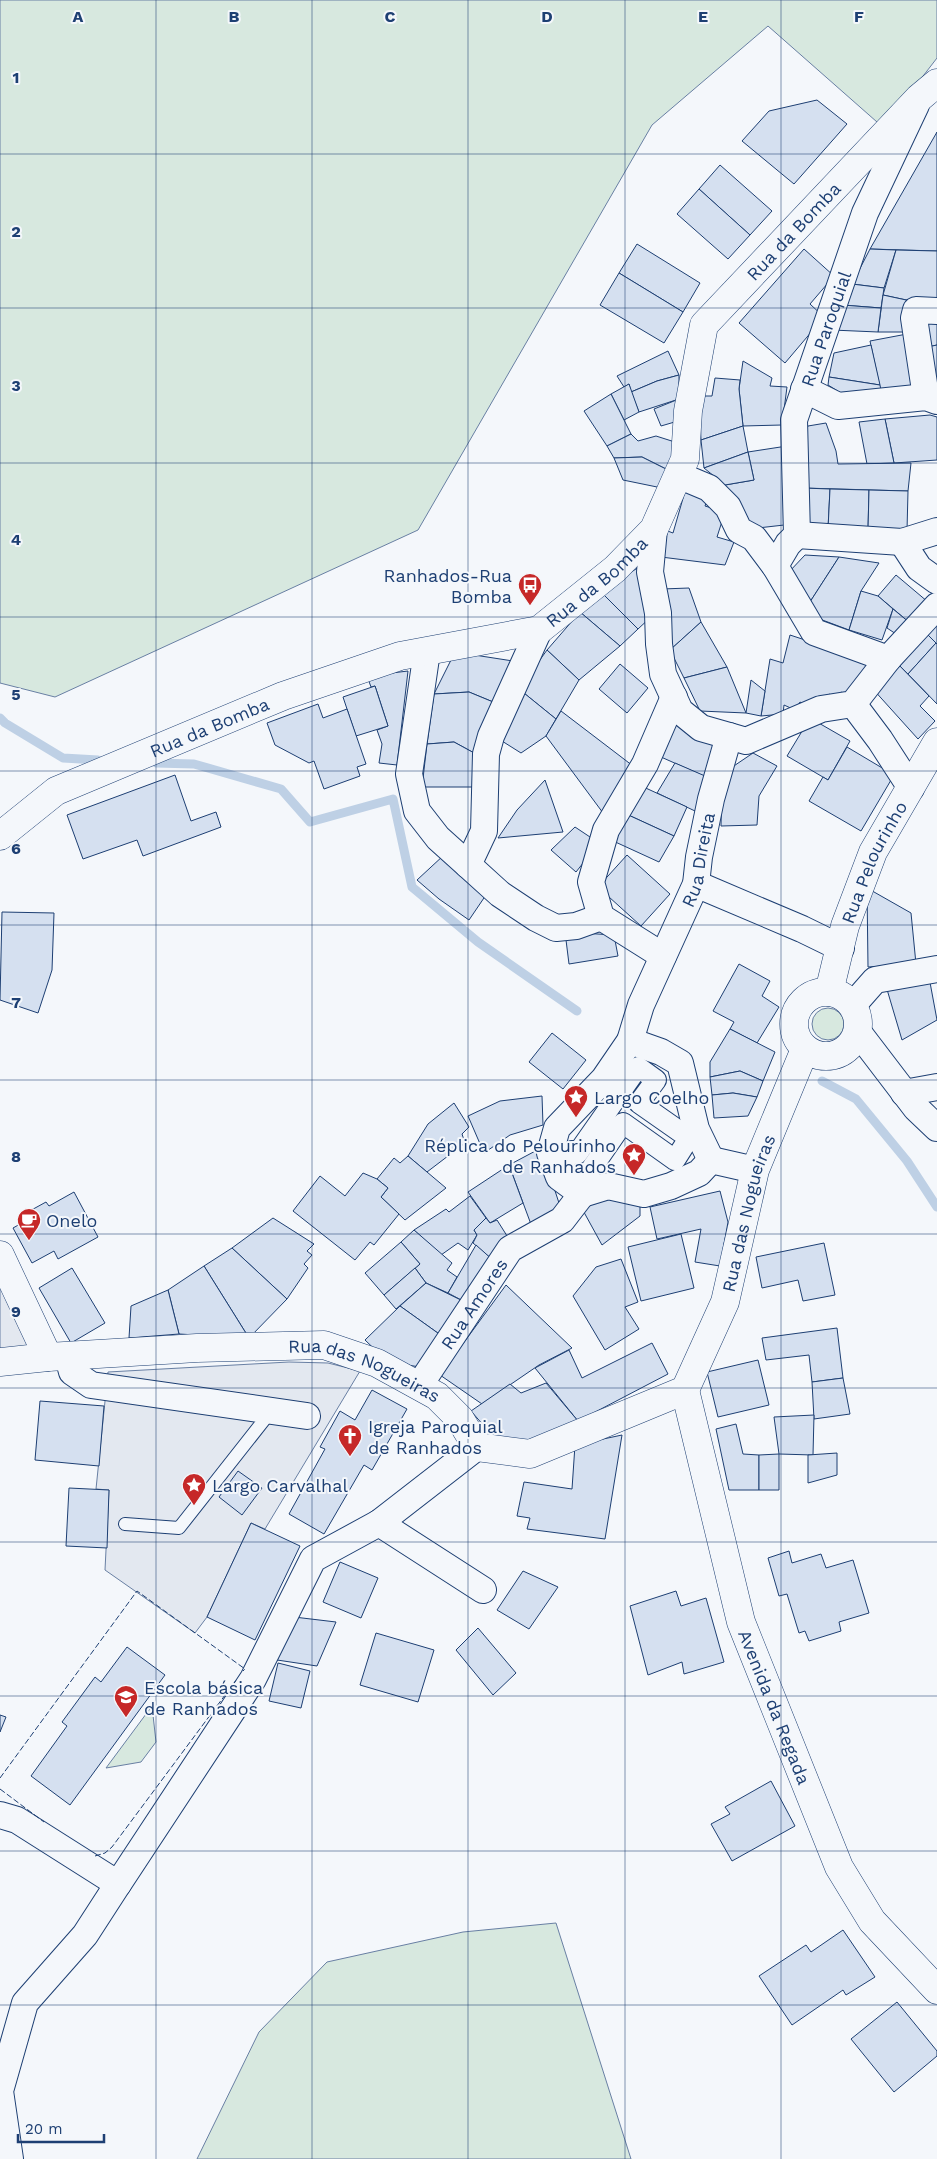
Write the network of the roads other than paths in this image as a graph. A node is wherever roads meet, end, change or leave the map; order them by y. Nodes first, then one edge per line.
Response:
1 (928, 90) edge
2 (937, 311) edge
3 (804, 389) junction
4 (932, 399) edge
5 (678, 475) junction
6 (654, 529) junction
7 (937, 531) edge
8 (797, 535) junction
9 (902, 542) junction
10 (775, 566) junction
11 (937, 581) edge
12 (937, 606) edge
13 (539, 630) junction
14 (427, 651) junction
15 (888, 659) junction
16 (674, 697) junction
17 (853, 704) junction
18 (729, 736) junction
19 (937, 742) edge
20 (910, 788) junction
21 (0, 836) edge
22 (468, 865) junction
23 (696, 884) junction
24 (601, 918) junction
25 (841, 948) junction
26 (663, 956) junction
27 (937, 969) edge
28 (829, 992) junction
29 (853, 1005) junction
30 (858, 1032) junction
31 (630, 1041) junction
32 (805, 1049) junction
33 (937, 1087) edge
34 (904, 1093) junction
35 (937, 1128) edge
36 (711, 1160) junction
37 (755, 1170) junction
38 (583, 1189) junction
39 (0, 1255) edge
40 (58, 1357) junction
41 (0, 1362) edge
42 (419, 1386) junction
43 (685, 1390) junction
44 (272, 1410) junction
45 (308, 1416) dead end
46 (477, 1447) junction
47 (380, 1523) junction
48 (125, 1524) dead end
49 (483, 1590) dead end
50 (0, 1815) edge
51 (118, 1884) junction
52 (937, 1990) edge
53 (0, 2091) edge
54 (10, 2159) edge

1 - 3 street, Rua Paroquial
1 - 5 street, Rua da Bomba
2 - 4 street
3 - 4 street
3 - 8 street, Rua Paroquial
5 - 6 street, Rua da Bomba
5 - 10 street
6 - 13 street, Rua da Bomba
6 - 16 street
7 - 9 street
8 - 9 street
8 - 10 street
9 - 11 street
10 - 15 street
12 - 15 street
13 - 14 street, Rua da Bomba
13 - 22 street
14 - 21 street, Rua da Bomba
14 - 22 street
15 - 17 street
16 - 18 street
16 - 24 street
17 - 18 street
17 - 20 street
18 - 23 street, Rua Direita
19 - 20 street, Rua Pelourinho
20 - 25 street, Rua Pelourinho
22 - 24 street
23 - 25 street
23 - 26 street, Rua Direita
24 - 26 street
25 - 28 street, Rua Pelourinho
26 - 31 street, Rua Direita
27 - 29 street
28 - 29 street
28 - 32 street
29 - 30 street
30 - 32 street
30 - 34 street
31 - 36 street
31 - 38 street, Rua Direita
32 - 37 street, Rua das Nogueiras
33 - 34 street
34 - 35 street
36 - 37 street
36 - 38 street
37 - 43 street, Rua das Nogueiras
38 - 38 street
38 - 42 street, Rua Amores
39 - 40 street
40 - 41 street, Rua das Nogueiras
40 - 42 street, Rua das Nogueiras
40 - 44 street
42 - 46 street, Rua das Nogueiras
43 - 46 street
43 - 52 street, Avenida da Regada
44 - 45 street
44 - 48 lane
46 - 47 street
47 - 49 street
47 - 51 street
50 - 51 street
51 - 53 street
53 - 54 street

